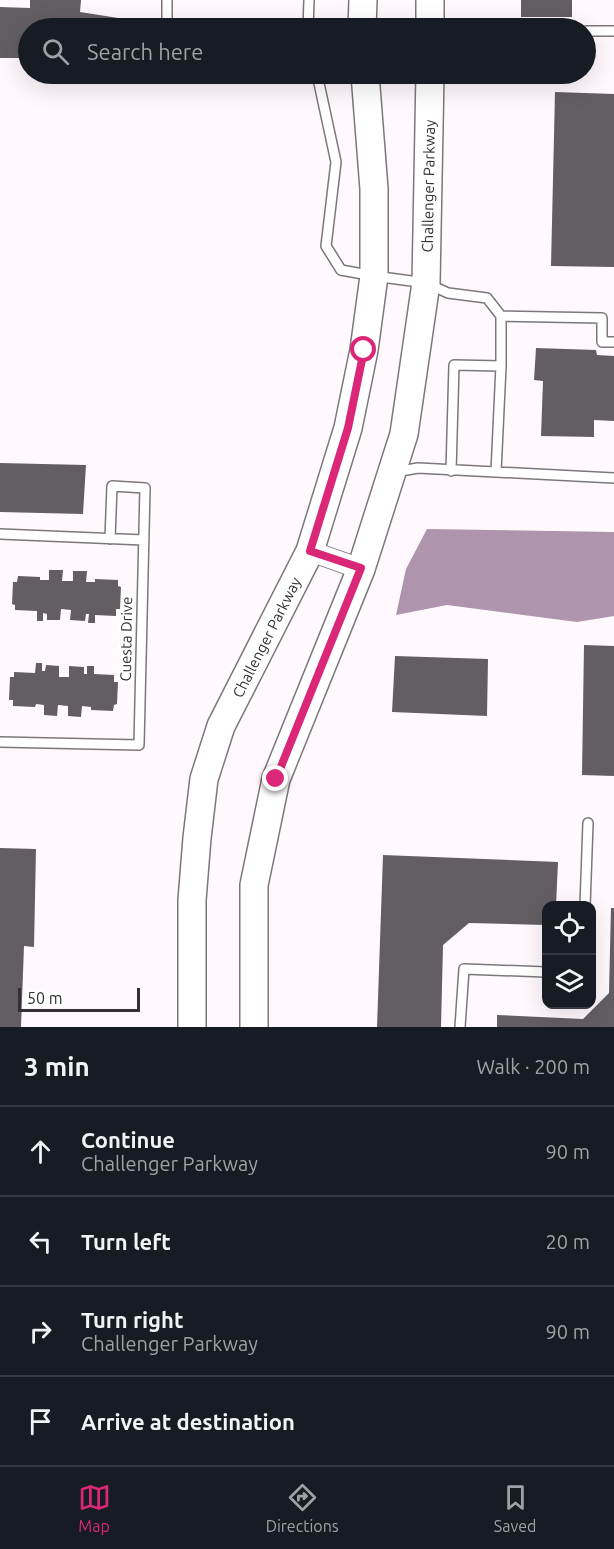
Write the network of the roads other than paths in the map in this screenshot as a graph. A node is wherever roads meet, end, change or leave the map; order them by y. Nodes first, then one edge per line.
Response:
1 (167, 0) edge
2 (309, 0) edge
3 (363, 0) edge
4 (430, 0) edge
5 (167, 18) edge
6 (308, 18) edge
7 (362, 18) edge
8 (430, 18) edge
9 (596, 31) edge
10 (614, 31) edge
11 (319, 84) edge
12 (366, 84) edge
13 (430, 84) edge
14 (374, 276) junction
15 (426, 283) junction
16 (501, 316) junction
17 (614, 342) edge
18 (501, 366) junction
19 (451, 471) junction
20 (496, 472) junction
21 (391, 473) junction
22 (614, 478) edge
23 (0, 534) edge
24 (110, 538) junction
25 (144, 540) junction
26 (310, 551) junction
27 (361, 568) junction
28 (0, 742) edge
29 (588, 823) dead end
30 (585, 901) edge
31 (542, 972) edge
32 (192, 1027) edge
33 (254, 1027) edge
34 (460, 1027) edge

1 - 5 lane
2 - 6 lane
3 - 7 main road
4 - 8 main road
9 - 10 lane
11 - 14 lane
12 - 14 main road, Challenger Parkway
13 - 15 main road, Challenger Parkway
14 - 15 lane
14 - 26 main road, Challenger Parkway
15 - 16 lane
15 - 21 main road, Challenger Parkway
16 - 17 lane
16 - 18 lane
18 - 19 lane
18 - 20 lane
19 - 20 lane
19 - 21 lane
20 - 22 lane
21 - 27 main road, Challenger Parkway
23 - 24 lane
24 - 25 lane
24 - 25 lane
25 - 28 lane, Cuesta Drive
26 - 27 street
26 - 32 main road, Challenger Parkway
27 - 33 main road, Challenger Parkway
29 - 30 lane
31 - 34 lane

